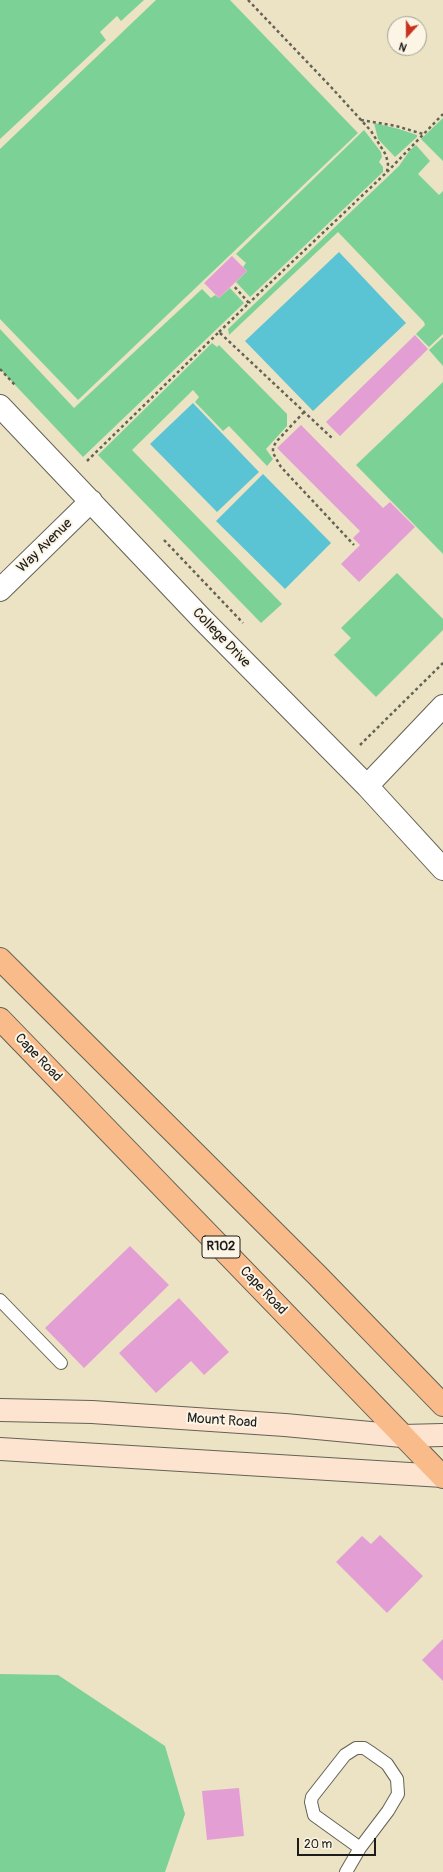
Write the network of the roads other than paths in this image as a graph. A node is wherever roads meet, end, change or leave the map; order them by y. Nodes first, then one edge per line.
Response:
1 (0, 406) edge
2 (91, 501) junction
3 (0, 590) edge
4 (443, 706) edge
5 (367, 786) junction
6 (443, 869) edge
7 (0, 959) edge
8 (0, 1018) edge
9 (0, 1300) edge
10 (61, 1363) dead end
11 (443, 1405) edge
12 (0, 1410) edge
13 (443, 1435) edge
14 (402, 1436) junction
15 (0, 1449) edge
16 (442, 1476) edge
17 (360, 1848) junction
18 (346, 1872) edge

1 - 2 street, College Drive
2 - 3 street, Way Avenue
2 - 5 street, College Drive
4 - 5 street
5 - 6 street, College Drive
7 - 11 main road
8 - 14 main road, Cape Road / R102
9 - 10 lane
12 - 14 main road, Mount Road
13 - 14 main road, Mount Road
14 - 16 main road, Cape Road / R102
15 - 16 main road
17 - 17 lane
17 - 18 lane

